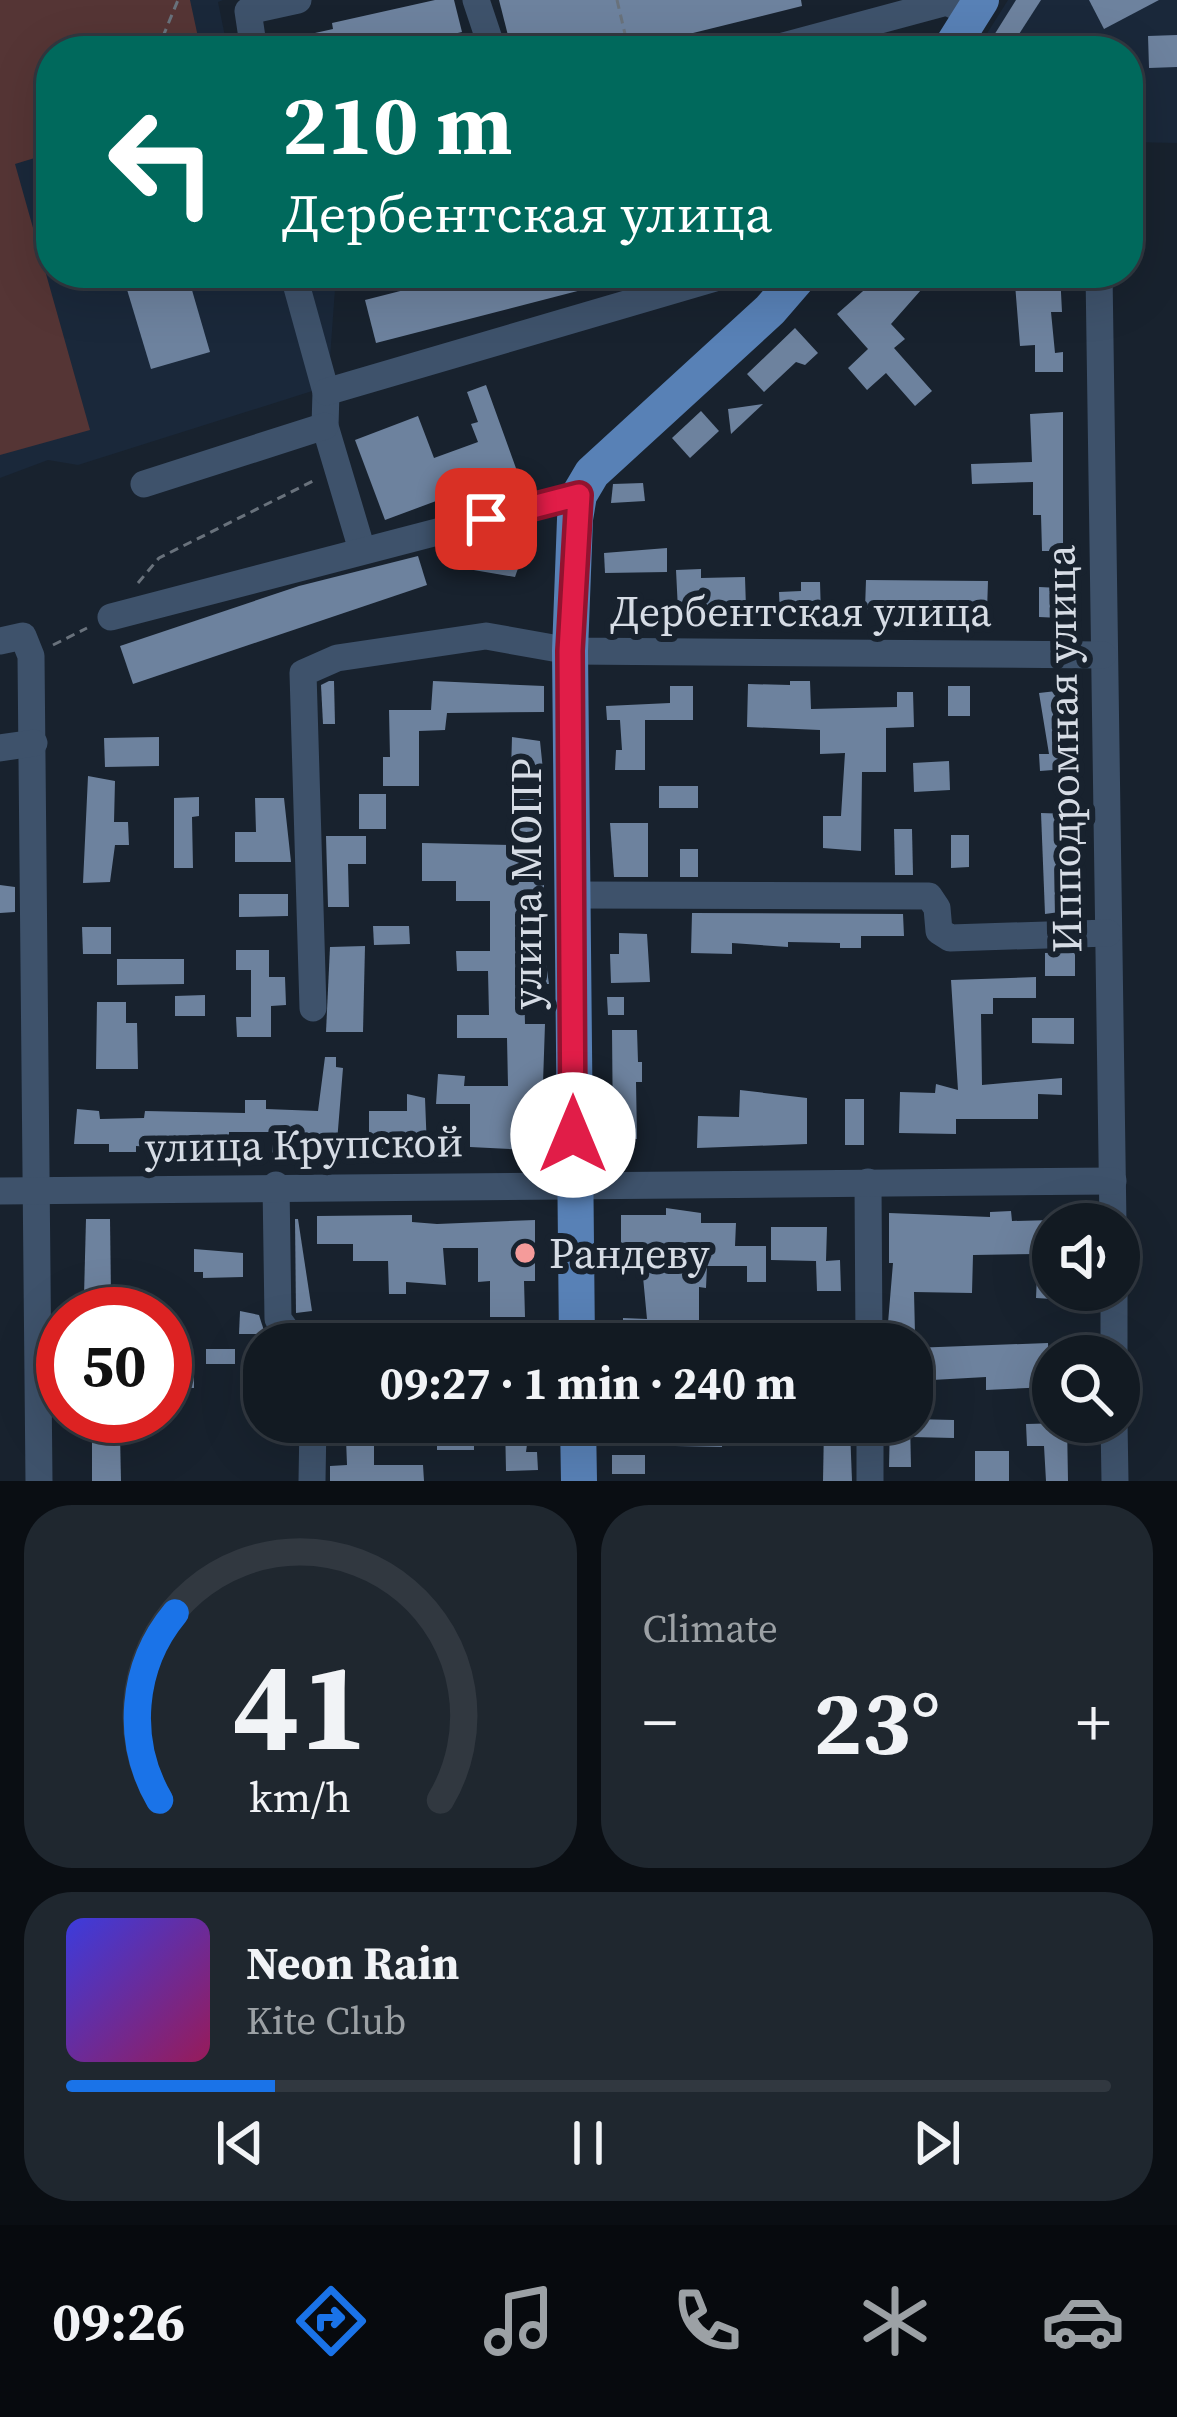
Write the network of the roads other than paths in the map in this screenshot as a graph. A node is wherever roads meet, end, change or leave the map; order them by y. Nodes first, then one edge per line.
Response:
1 (298, 0) edge
2 (476, 0) edge
3 (962, 4) edge
4 (252, 36) edge
5 (488, 36) edge
6 (828, 36) edge
7 (953, 36) edge
8 (296, 288) edge
9 (681, 288) edge
10 (778, 288) edge
11 (1099, 288) edge
12 (326, 392) junction
13 (325, 426) junction
14 (144, 484) dead end
15 (579, 495) junction
16 (362, 550) junction
17 (111, 616) road end
18 (18, 644) edge
19 (570, 651) junction
20 (1103, 655) junction
21 (34, 743) junction
22 (0, 748) edge
23 (572, 895) junction
24 (1108, 933) junction
25 (313, 1008) dead end
26 (1113, 1181) junction
27 (868, 1182) junction
28 (574, 1183) junction
29 (276, 1185) junction
30 (38, 1190) junction
31 (0, 1191) edge
32 (1113, 1203) edge
33 (281, 1323) edge
34 (577, 1323) edge
35 (869, 1323) edge
36 (313, 1443) edge
37 (578, 1443) edge
38 (870, 1443) edge
39 (1114, 1443) edge
40 (39, 1481) edge
41 (312, 1481) edge
42 (579, 1481) edge
43 (870, 1481) edge
44 (1115, 1481) edge

1 - 4 street
2 - 5 street
3 - 6 street
3 - 7 main road
8 - 12 street
9 - 12 street
10 - 15 main road
11 - 20 street, Ипподромная улица
12 - 13 street
13 - 14 street
13 - 16 street
15 - 16 street
15 - 19 main road, улица МОПР
16 - 17 street
18 - 21 street
19 - 20 street, Дербентская улица
19 - 23 main road, улица МОПР
19 - 25 street, Дербентская улица
20 - 24 street, Ипподромная улица
21 - 22 street
21 - 30 street
23 - 24 street
23 - 28 main road, улица МОПР
24 - 26 street, Ипподромная улица
26 - 27 street, улица Крупской
26 - 32 street, Ипподромная улица
27 - 28 street, улица Крупской
27 - 35 street
28 - 29 street, улица Крупской
28 - 34 main road, улица МОПР
29 - 30 street, улица Крупской
29 - 33 street
30 - 31 street, улица Крупской
30 - 40 street
36 - 41 street
37 - 42 main road
38 - 43 street
39 - 44 street

